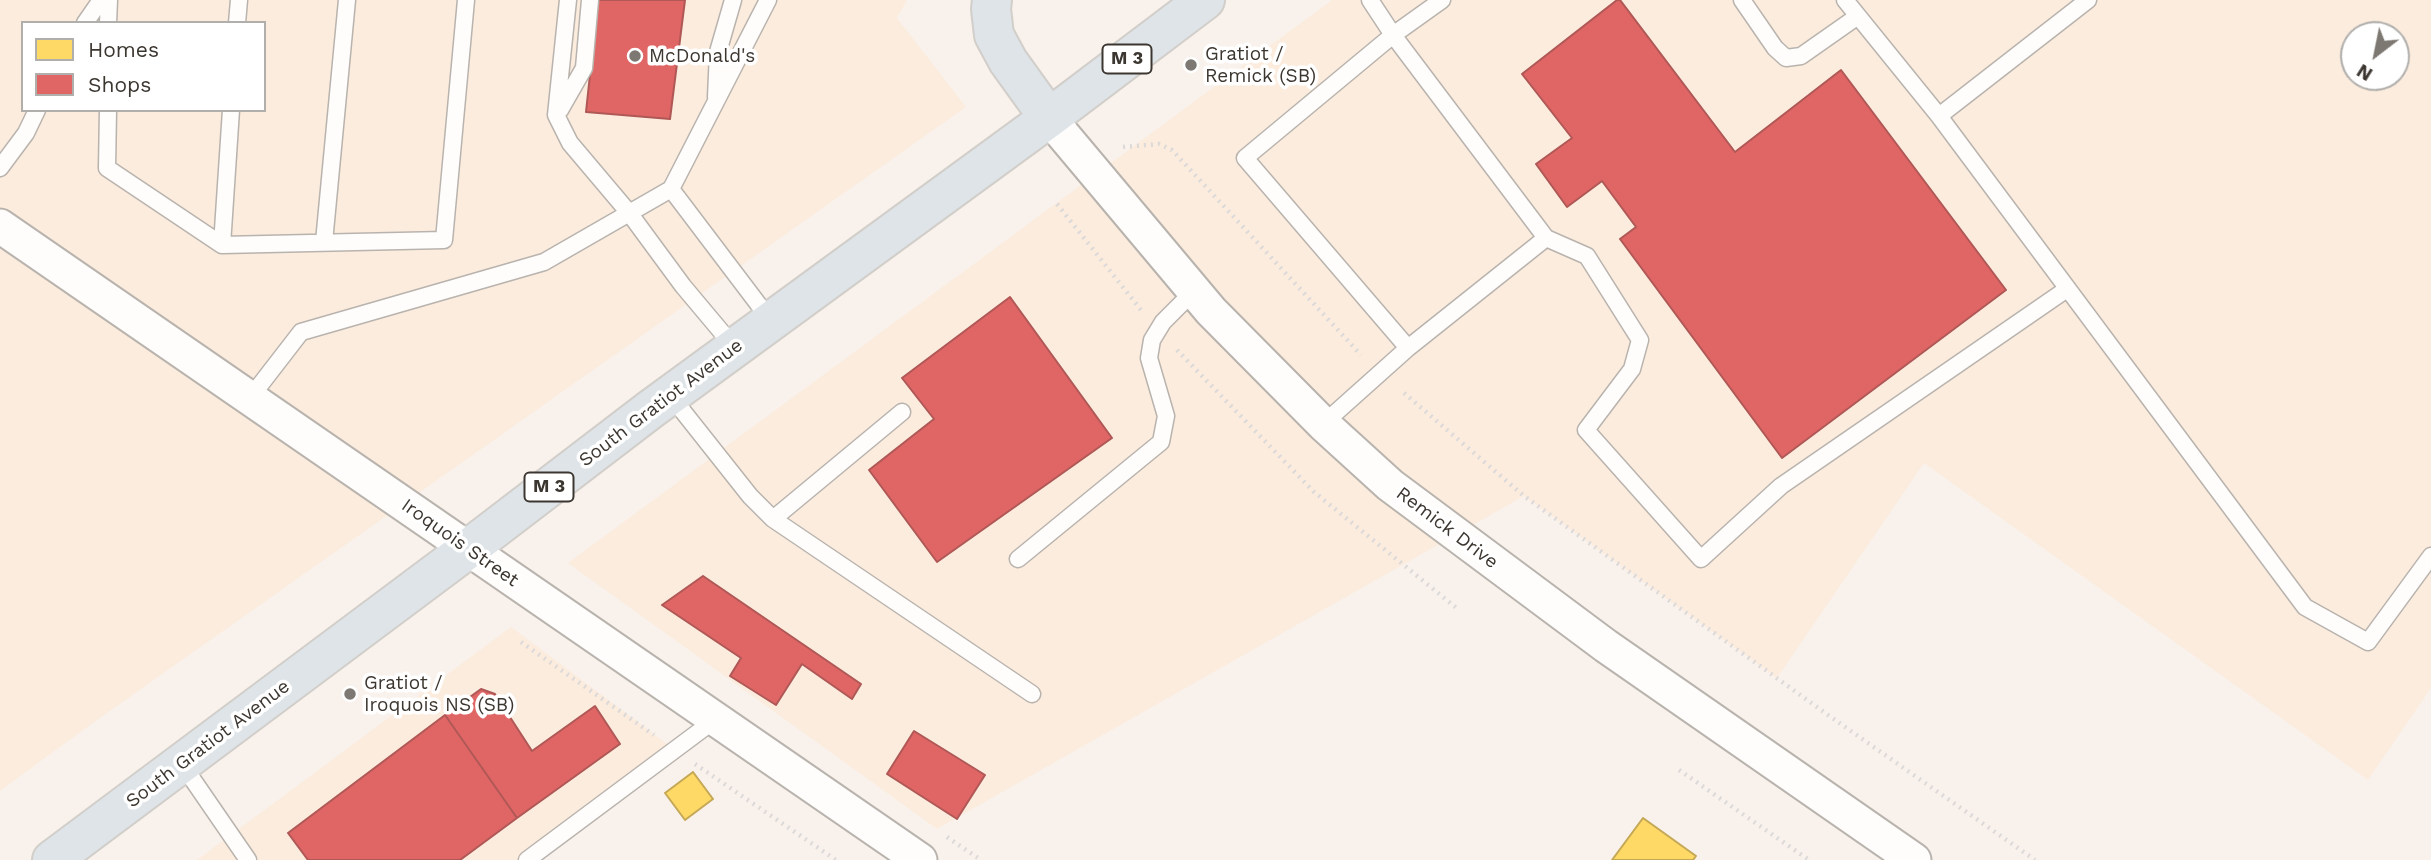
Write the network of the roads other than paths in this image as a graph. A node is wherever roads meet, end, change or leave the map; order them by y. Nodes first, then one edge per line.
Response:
1 (101, 0) edge
2 (108, 0) edge
3 (239, 0) edge
4 (347, 0) edge
5 (466, 0) edge
6 (568, 0) edge
7 (590, 0) edge
8 (733, 0) edge
9 (768, 0) edge
10 (992, 0) edge
11 (1205, 0) edge
12 (1370, 0) edge
13 (1441, 0) edge
14 (1742, 0) edge
15 (1845, 0) edge
16 (2088, 0) edge
17 (1858, 16) junction
18 (86, 21) edge
19 (108, 21) edge
20 (237, 21) edge
21 (1393, 35) junction
22 (715, 103) junction
23 (36, 112) edge
24 (108, 112) edge
25 (231, 112) edge
26 (556, 116) junction
27 (1939, 116) junction
28 (1049, 118) junction
29 (0, 168) edge
30 (671, 189) junction
31 (630, 214) junction
32 (0, 226) edge
33 (1546, 238) junction
34 (324, 242) junction
35 (222, 245) junction
36 (2067, 289) junction
37 (1194, 292) junction
38 (771, 321) junction
39 (735, 348) junction
40 (1408, 348) junction
41 (670, 396) junction
42 (250, 398) junction
43 (902, 412) dead end
44 (1323, 424) junction
45 (773, 519) junction
46 (468, 549) junction
47 (2431, 556) edge
48 (1018, 559) dead end
49 (1032, 694) dead end
50 (716, 719) junction
51 (182, 764) junction
52 (67, 856) edge
53 (248, 860) edge
54 (527, 860) edge
55 (920, 860) edge
56 (1914, 860) edge

1 - 18 lane
2 - 19 lane
3 - 20 lane
4 - 34 lane
5 - 34 lane
6 - 26 lane
7 - 26 lane
8 - 22 lane
9 - 22 lane
10 - 28 main road
11 - 28 main road, South Gratiot Avenue / M 3
12 - 21 lane
13 - 21 lane
14 - 17 lane
15 - 17 lane
16 - 27 lane
17 - 27 lane
21 - 33 lane
21 - 40 lane
22 - 30 lane
23 - 29 lane
24 - 35 lane
25 - 35 lane
26 - 31 lane
27 - 36 lane
28 - 37 street, Remick Drive
28 - 38 main road, South Gratiot Avenue / M 3
30 - 31 lane
30 - 38 lane
31 - 39 lane
31 - 42 lane
32 - 42 street, Iroquois Street
33 - 36 lane
33 - 40 lane
34 - 35 lane
36 - 47 lane
37 - 44 street, Remick Drive
37 - 48 lane
38 - 39 main road, South Gratiot Avenue / M 3
39 - 41 main road, South Gratiot Avenue / M 3
40 - 44 lane
41 - 45 lane
41 - 46 main road, South Gratiot Avenue / M 3
42 - 46 street, Iroquois Street
43 - 45 lane
44 - 56 street, Remick Drive
45 - 49 lane
46 - 50 street, Iroquois Street
46 - 51 main road, South Gratiot Avenue / M 3
50 - 54 lane
50 - 55 street, Iroquois Street
51 - 52 main road, South Gratiot Avenue / M 3
51 - 53 lane

